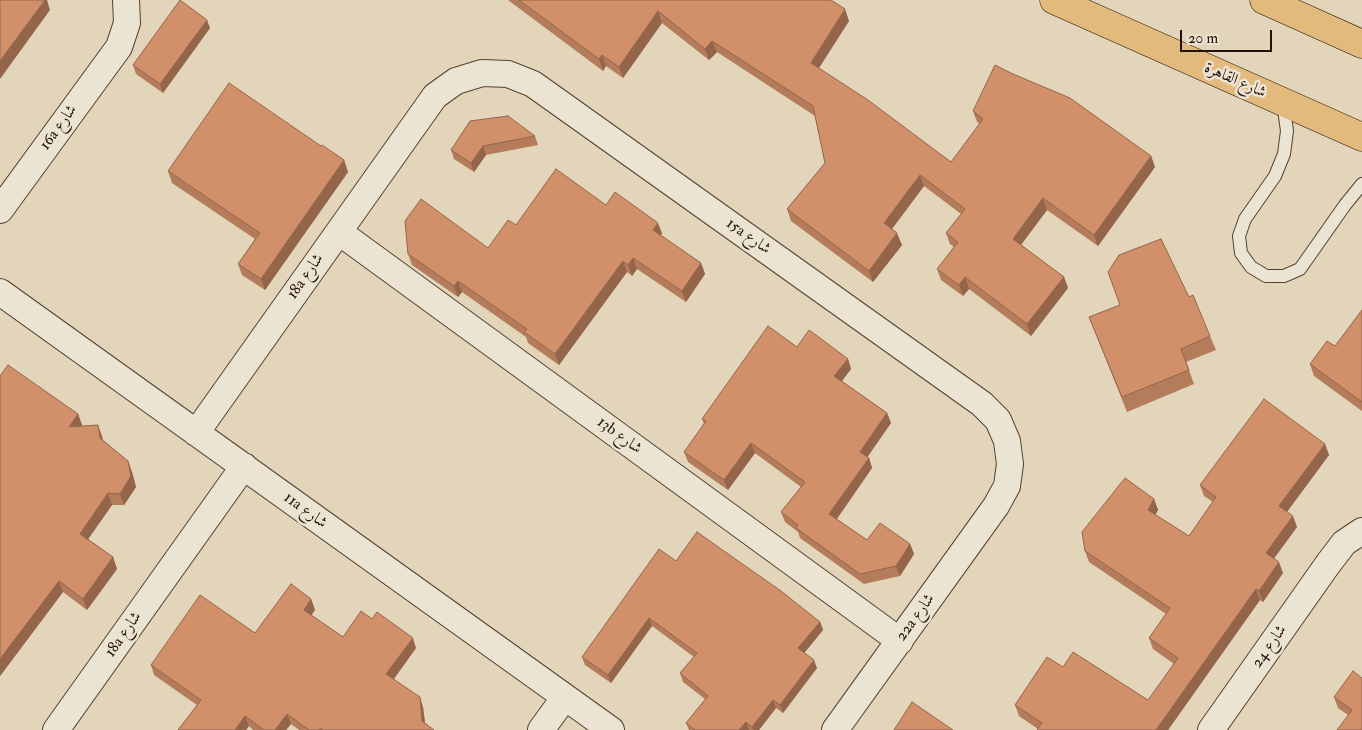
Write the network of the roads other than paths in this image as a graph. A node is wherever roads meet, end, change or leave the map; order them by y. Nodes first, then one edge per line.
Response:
1 (126, 0) edge
2 (1054, 0) edge
3 (1264, 0) edge
4 (1362, 44) edge
5 (1283, 102) junction
6 (416, 122) joint
7 (1362, 137) edge
8 (1362, 184) edge
9 (0, 210) edge
10 (339, 232) junction
11 (0, 292) edge
12 (196, 433) junction
13 (244, 466) junction
14 (996, 506) joint
15 (1362, 531) edge
16 (900, 641) junction
17 (564, 697) junction
18 (56, 730) edge
19 (541, 730) edge
20 (611, 730) edge
21 (835, 730) edge
22 (1211, 730) edge

1 - 9 street, 16a شارع
2 - 5 main road, شارع القاهرة
3 - 4 main road
5 - 7 main road, شارع القاهرة
5 - 8 lane
6 - 10 street, 18a شارع
6 - 14 street, 15a شارع
10 - 12 street, 18a شارع
10 - 16 street, 13b شارع
11 - 12 street, 11a شارع
12 - 13 street, 11a شارع
13 - 17 street, 11a شارع
13 - 18 street, 18a شارع
14 - 16 street, 22a شارع
15 - 22 street, شارع 24
16 - 21 street, 22a شارع
17 - 19 street
17 - 20 street, 11a شارع

